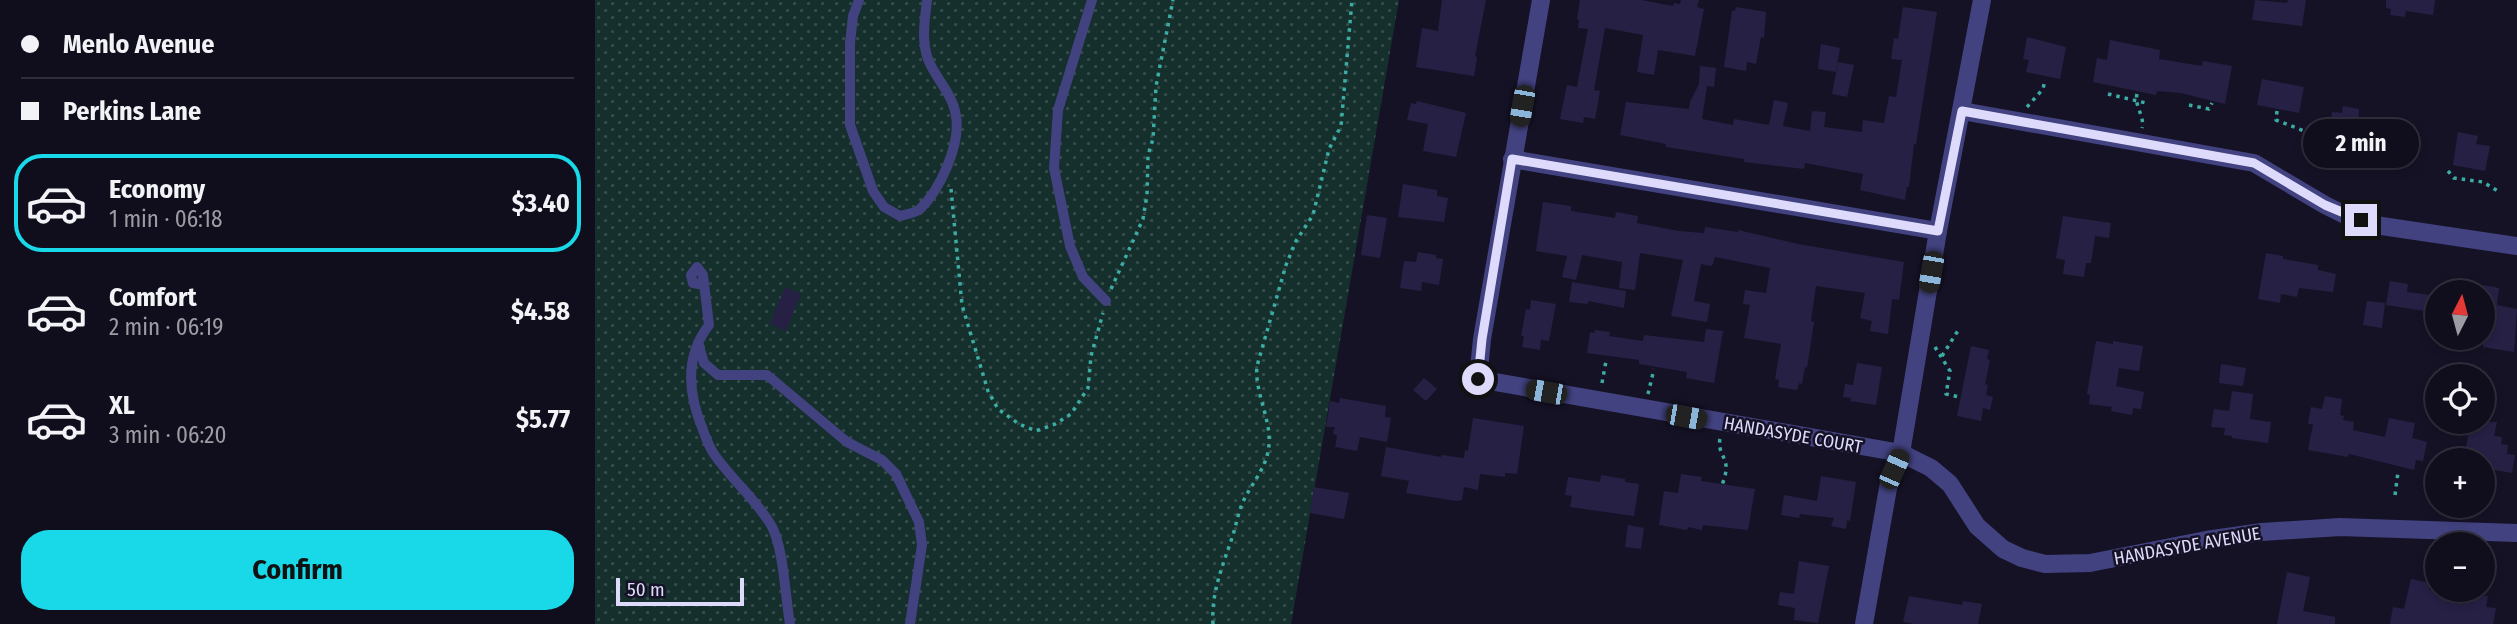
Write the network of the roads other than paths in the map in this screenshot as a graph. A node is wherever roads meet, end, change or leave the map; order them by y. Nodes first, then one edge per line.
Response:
1 (859, 0) edge
2 (927, 0) edge
3 (1092, 0) edge
4 (1541, 0) edge
5 (1982, 0) edge
6 (1962, 111) junction
7 (1512, 159) junction
8 (1938, 231) junction
9 (2517, 246) edge
10 (704, 285) dead end
11 (1106, 301) dead end
12 (698, 343) junction
13 (1901, 453) junction
14 (2517, 533) edge
15 (790, 624) edge
16 (910, 624) edge
17 (1864, 624) edge

1 - 2 lane
3 - 11 lane
4 - 7 street
5 - 6 street
6 - 8 street
6 - 9 street
7 - 8 street
7 - 13 street, HANDASYDE COURT
8 - 13 street
10 - 12 lane
12 - 15 lane
12 - 16 lane
13 - 14 street, HANDASYDE AVENUE
13 - 17 street

